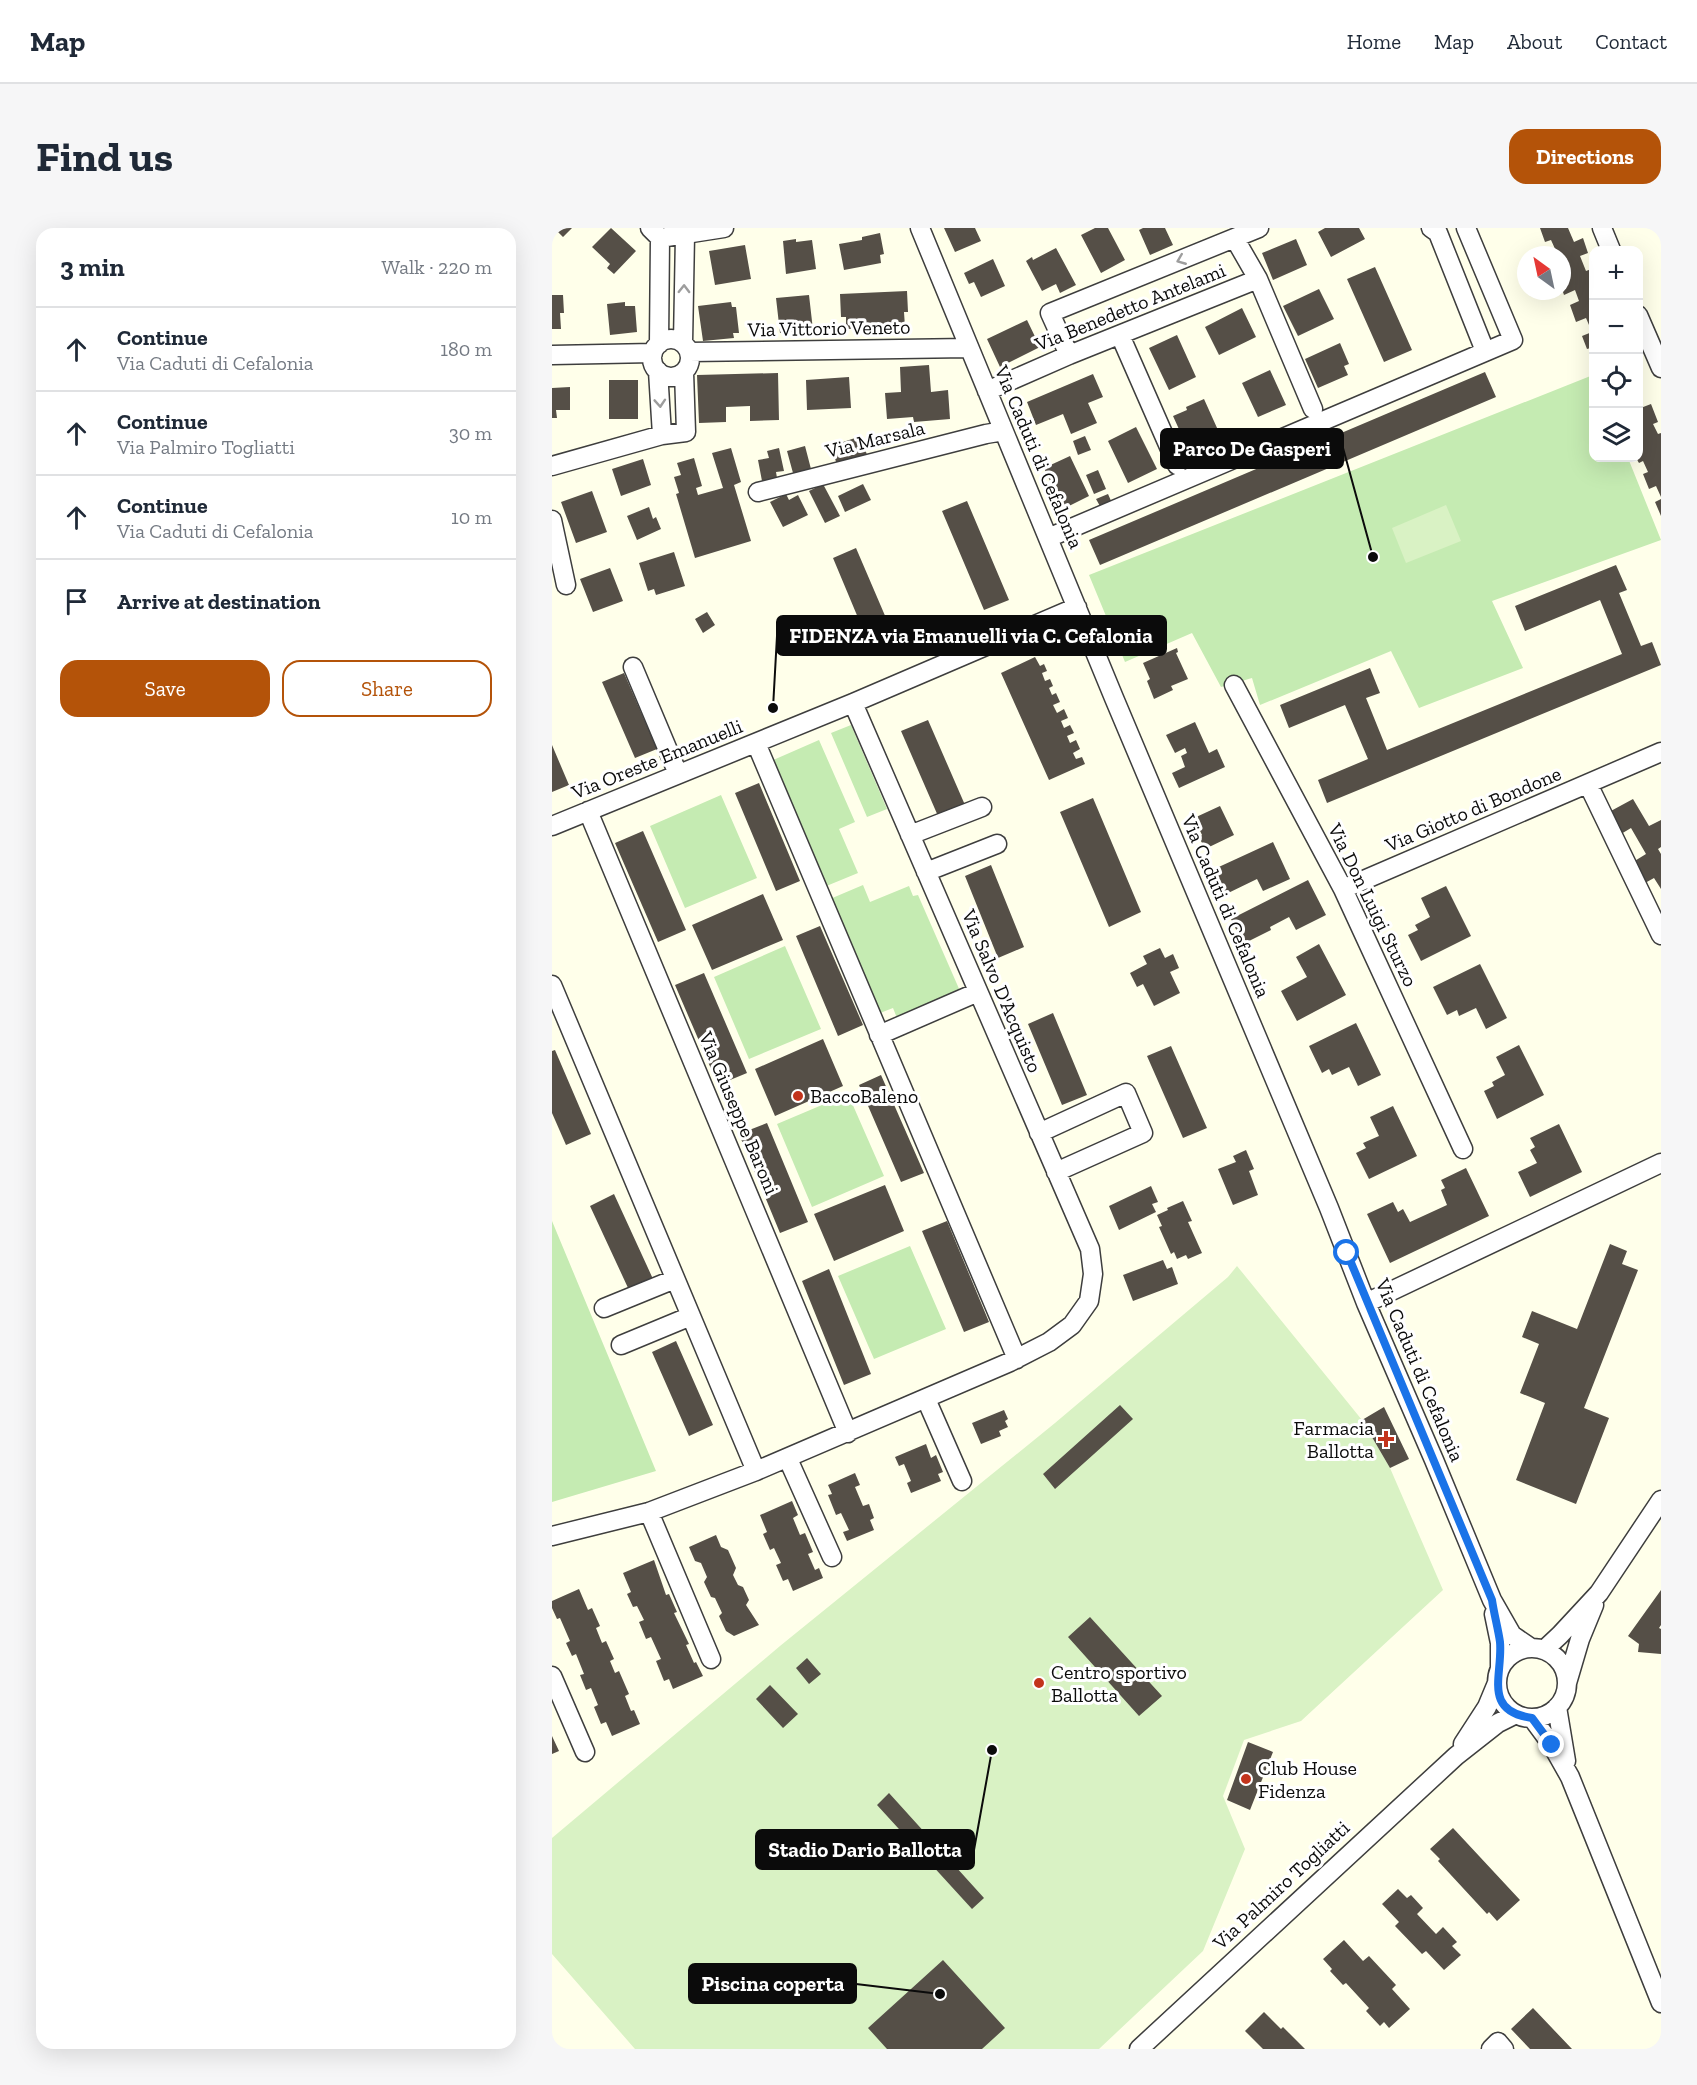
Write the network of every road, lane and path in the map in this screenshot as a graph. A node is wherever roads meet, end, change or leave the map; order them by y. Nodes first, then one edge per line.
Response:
1 (724, 228) edge
2 (920, 228) edge
3 (1259, 228) edge
4 (1466, 228) edge
5 (1602, 228) edge
6 (1440, 230) edge
7 (655, 233) edge
8 (685, 235) junction
9 (1235, 239) junction
10 (1609, 246) edge
11 (1258, 279) junction
12 (1643, 327) edge
13 (1120, 335) junction
14 (656, 348) junction
15 (686, 348) junction
16 (969, 348) junction
17 (1485, 351) junction
18 (552, 355) edge
19 (1069, 355) junction
20 (1661, 368) edge
21 (658, 371) junction
22 (684, 372) junction
23 (987, 391) junction
24 (1313, 409) dead end
25 (1004, 431) junction
26 (662, 435) junction
27 (1177, 465) dead end
28 (552, 466) edge
29 (758, 492) dead end
30 (552, 520) edge
31 (1048, 538) junction
32 (566, 585) dead end
33 (1077, 607) junction
34 (633, 667) dead end
35 (1234, 685) dead end
36 (853, 703) junction
37 (756, 743) junction
38 (1661, 752) edge
39 (678, 774) junction
40 (1588, 784) junction
41 (982, 807) dead end
42 (588, 811) junction
43 (552, 826) edge
44 (910, 835) junction
45 (997, 844) dead end
46 (926, 872) junction
47 (1343, 890) junction
48 (1661, 934) edge
49 (552, 986) edge
50 (978, 992) junction
51 (559, 1021) edge
52 (879, 1035) junction
53 (1039, 1132) junction
54 (1463, 1149) dead end
55 (1661, 1164) edge
56 (1056, 1172) junction
57 (675, 1279) junction
58 (1366, 1303) junction
59 (604, 1308) dead end
60 (691, 1316) junction
61 (621, 1345) dead end
62 (1017, 1359) junction
63 (926, 1399) junction
64 (848, 1432) junction
65 (788, 1459) junction
66 (756, 1472) junction
67 (962, 1481) dead end
68 (1661, 1500) edge
69 (649, 1512) junction
70 (552, 1536) edge
71 (832, 1557) dead end
72 (1599, 1593) junction
73 (1492, 1600) junction
74 (1537, 1649) junction
75 (711, 1659) dead end
76 (1499, 1675) junction
77 (552, 1676) edge
78 (1567, 1683) junction
79 (1557, 1707) junction
80 (1524, 1716) junction
81 (585, 1752) dead end
82 (1456, 1756) junction
83 (1570, 1777) junction
84 (1661, 2003) edge
85 (1139, 2049) edge
86 (1491, 2049) edge
87 (1504, 2049) edge

1 - 8 street
2 - 16 street, Via Caduti di Cefalonia
3 - 9 street
4 - 17 street
5 - 10 street
6 - 17 street
7 - 8 street
7 - 14 street
15 -> 8 street
9 - 11 street
9 -> 19 street
11 - 13 street, Via Benedetto Antelami
11 - 24 street
12 - 20 street
13 - 19 street, Via Benedetto Antelami
13 - 27 street
14 - 15 street
14 - 18 street
14 - 21 street
15 - 16 street, Via Vittorio Veneto
15 - 22 street
16 - 23 street, Via Caduti di Cefalonia
17 - 31 street
19 - 23 street, Via Benedetto Antelami
21 - 22 street
21 -> 26 street
22 - 26 street
23 - 25 street, Via Caduti di Cefalonia
25 - 29 street, Via Marsala
25 - 31 street, Via Caduti di Cefalonia
26 - 28 street
30 - 32 street
31 - 33 street, Via Caduti di Cefalonia
33 - 36 street, Via Oreste Emanuelli
33 - 58 street, Via Caduti di Cefalonia
34 - 39 street
35 - 47 street, Via Don Luigi Sturzo
36 - 37 street, Via Oreste Emanuelli
36 - 44 street, Via Salvo D'Acquisto
37 - 39 street, Via Oreste Emanuelli
37 - 52 street
38 - 40 street, Via Giotto di Bondone
39 - 42 street, Via Oreste Emanuelli
40 - 47 street, Via Giotto di Bondone
40 - 48 street, Via Giotto di Bondone
41 - 44 street
42 - 43 street, Via Oreste Emanuelli
42 - 64 street, Via Giuseppe Baroni
44 - 46 street, Via Salvo D'Acquisto
45 - 46 street
46 - 50 street, Via Salvo D'Acquisto
47 - 54 street, Via Don Luigi Sturzo
49 - 51 street
50 - 52 street
50 - 53 street, Via Salvo D'Acquisto
51 - 57 street
52 - 62 street
53 - 56 street, Via Salvo D'Acquisto
53 - 56 street
55 - 58 street
56 - 62 street, Via Salvo D'Acquisto
57 - 59 street
57 - 60 street
58 - 73 street, Via Caduti di Cefalonia
60 - 61 street
60 - 66 street
62 - 63 street
63 - 64 street
63 - 67 street
64 - 65 street
65 - 66 street
65 - 71 street
66 - 69 street
68 - 72 street
69 - 70 street
69 - 75 street
72 - 74 street
72 - 78 street
73 - 74 street, Via Caduti di Cefalonia
73 - 76 street, Via Caduti di Cefalonia
74 - 76 street
74 - 78 street
76 - 80 street
76 - 82 street, Via Palmiro Togliatti
77 - 81 street
78 - 79 street
79 - 80 street, Via Palmiro Togliatti
79 - 83 street
80 - 82 street, Via Palmiro Togliatti
80 - 83 street
82 - 85 street, Via Palmiro Togliatti
83 - 84 street
86 - 87 street

